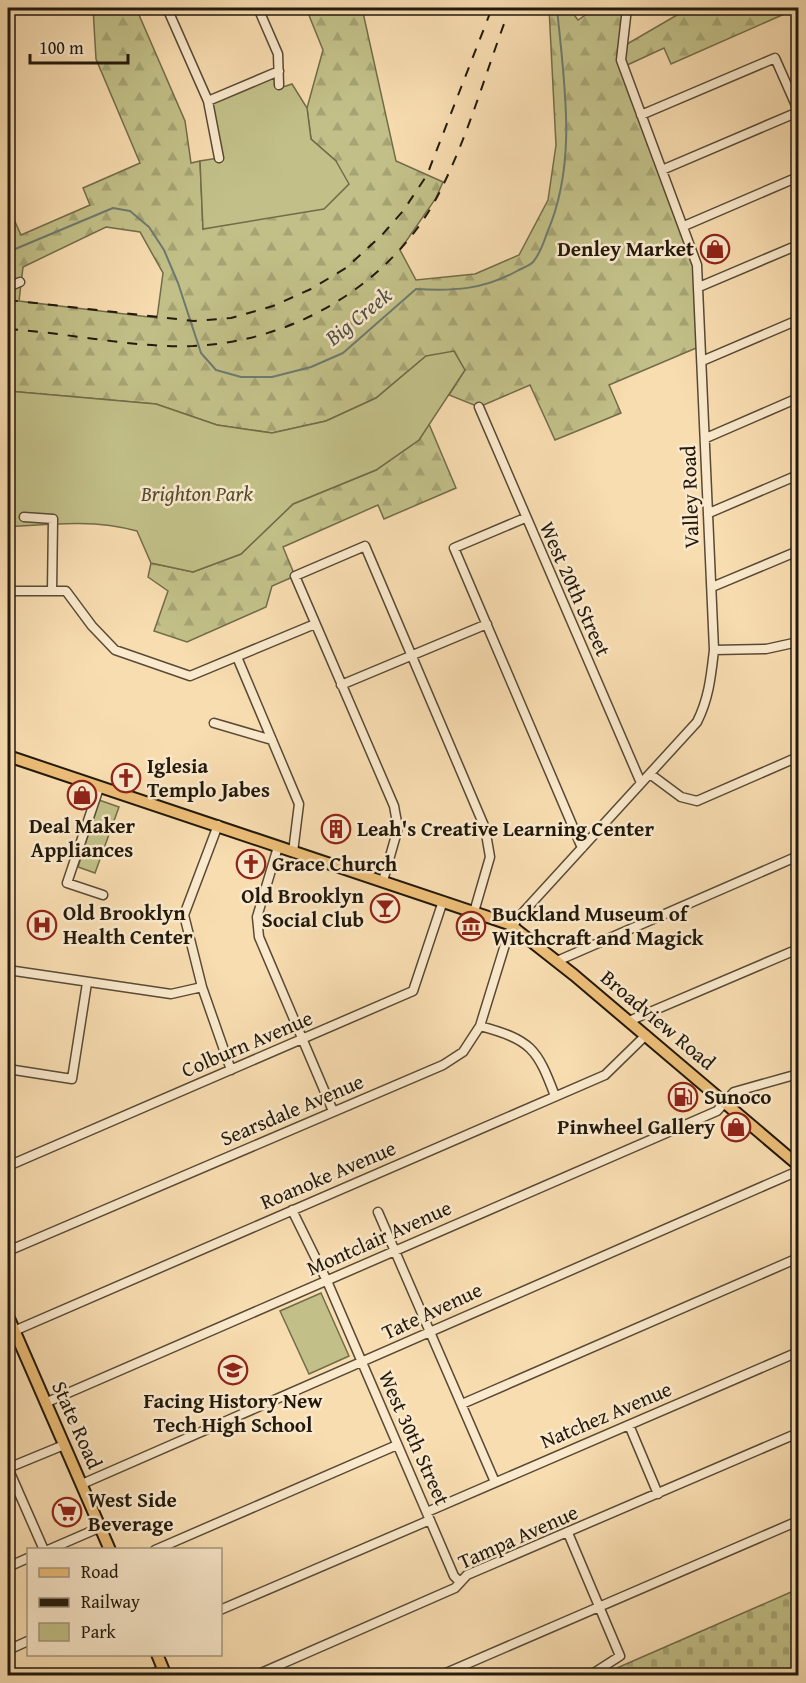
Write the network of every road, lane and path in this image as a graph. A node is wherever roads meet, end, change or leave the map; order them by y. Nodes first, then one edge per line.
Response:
1 (167, 8) edge
2 (258, 8) edge
3 (627, 8) edge
4 (279, 71) junction
5 (279, 85) dead end
6 (208, 101) junction
7 (798, 111) edge
8 (641, 115) junction
9 (219, 158) dead end
10 (662, 170) junction
11 (798, 177) edge
12 (684, 226) junction
13 (798, 245) edge
14 (20, 282) dead end
15 (8, 287) edge
16 (699, 287) junction
17 (798, 320) edge
18 (702, 361) junction
19 (798, 398) edge
20 (479, 407) dead end
21 (706, 438) junction
22 (798, 474) edge
23 (709, 513) junction
24 (24, 517) dead end
25 (525, 518) junction
26 (798, 551) edge
27 (712, 587) junction
28 (8, 591) edge
29 (52, 591) junction
30 (315, 624) junction
31 (487, 624) junction
32 (798, 642) edge
33 (714, 650) junction
34 (411, 656) junction
35 (237, 657) junction
36 (341, 685) junction
37 (214, 723) dead end
38 (272, 740) junction
39 (8, 756) edge
40 (798, 757) edge
41 (650, 774) junction
42 (641, 783) junction
43 (99, 788) junction
44 (218, 825) junction
45 (278, 847) junction
46 (582, 848) junction
47 (293, 852) junction
48 (798, 856) edge
49 (383, 881) junction
50 (103, 895) dead end
51 (443, 901) junction
52 (474, 912) junction
53 (512, 926) junction
54 (798, 949) edge
55 (557, 961) junction
56 (8, 970) edge
57 (87, 983) junction
58 (202, 987) junction
59 (629, 1021) junction
60 (480, 1026) junction
61 (646, 1035) junction
62 (303, 1039) junction
63 (8, 1069) edge
64 (231, 1070) junction
65 (798, 1074) edge
66 (555, 1096) junction
67 (724, 1102) junction
68 (333, 1111) junction
69 (798, 1165) edge
70 (8, 1167) edge
71 (798, 1171) edge
72 (292, 1210) junction
73 (378, 1212) dead end
74 (8, 1251) edge
75 (394, 1251) junction
76 (798, 1258) edge
77 (327, 1281) junction
78 (8, 1316) edge
79 (428, 1330) junction
80 (14, 1331) junction
81 (798, 1352) edge
82 (361, 1362) junction
83 (45, 1403) junction
84 (462, 1404) junction
85 (629, 1425) junction
86 (798, 1433) edge
87 (397, 1444) junction
88 (64, 1445) junction
89 (8, 1468) edge
90 (495, 1482) junction
91 (82, 1484) junction
92 (658, 1494) junction
93 (429, 1516) junction
94 (798, 1521) edge
95 (101, 1527) junction
96 (568, 1533) junction
97 (45, 1548) edge
98 (51, 1548) edge
99 (109, 1548) edge
100 (160, 1548) edge
101 (27, 1558) edge
102 (8, 1567) edge
103 (459, 1581) junction
104 (600, 1606) junction
105 (222, 1609) edge
106 (27, 1641) edge
107 (8, 1650) edge
108 (158, 1656) edge
109 (164, 1672) edge
110 (147, 1676) edge
111 (254, 1676) edge
112 (439, 1676) edge
113 (589, 1676) edge

1 - 6 street
2 - 4 street
3 - 8 street, Valley Road
4 - 5 street
4 - 6 street
6 - 9 street
7 - 8 street
7 - 10 street
8 - 10 street, Valley Road
10 - 12 street, Valley Road
11 - 12 street
12 - 16 street, Valley Road
13 - 16 street
14 - 15 street
16 - 18 street, Valley Road
17 - 18 street
18 - 21 street, Valley Road
19 - 21 street
20 - 25 street, West 20th Street
21 - 23 street, Valley Road
22 - 23 street
23 - 27 street, Valley Road
24 - 29 street
25 - 31 street
25 - 42 street, West 20th Street
26 - 27 street
27 - 33 street, Valley Road
28 - 29 street
29 - 35 street
30 - 34 street
30 - 35 street
30 - 36 street
31 - 34 street
31 - 46 street
32 - 33 street
33 - 41 street, Valley Road
34 - 36 street
34 - 52 street
35 - 38 street
36 - 49 street
37 - 38 street
38 - 47 street
39 - 43 main road, Broadview Road
40 - 41 street
41 - 42 street, Valley Road
42 - 46 street, Valley Road
43 - 44 main road, Broadview Road
43 - 50 street
44 - 45 main road, Broadview Road
44 - 58 street
45 - 47 main road, Broadview Road
45 - 62 street
46 - 53 street, Valley Road
47 - 49 main road, Broadview Road
48 - 55 street
49 - 51 main road, Broadview Road
51 - 52 main road, Broadview Road
51 - 62 street, Colburn Avenue
52 - 53 main road, Broadview Road
53 - 55 main road, Broadview Road
53 - 60 street, Searsdale Avenue
54 - 59 street
55 - 59 main road, Broadview Road
56 - 57 street
57 - 58 street
57 - 63 street
58 - 64 street
59 - 61 main road, Broadview Road
60 - 66 street
60 - 68 street, Searsdale Avenue
61 - 66 street, Roanoke Avenue
61 - 67 main road, Broadview Road
62 - 64 street, Colburn Avenue
62 - 68 street
64 - 70 street, Colburn Avenue
65 - 67 street, Montclair Avenue
66 - 72 street, Roanoke Avenue
67 - 69 main road, Broadview Road
67 - 75 street, Montclair Avenue
68 - 74 street, Searsdale Avenue
71 - 79 street, Tate Avenue
72 - 77 street, West 30th Street
72 - 80 street, Roanoke Avenue
73 - 75 street
75 - 77 street, Montclair Avenue
75 - 79 street
76 - 84 street
77 - 82 street, West 30th Street
77 - 83 street, Montclair Avenue
78 - 80 main road, State Road
79 - 82 street, Tate Avenue
79 - 84 street
80 - 83 main road, State Road
81 - 85 street, Natchez Avenue
82 - 87 street, West 30th Street
82 - 91 street, Tate Avenue
83 - 88 main road, State Road
84 - 90 street
85 - 90 street, Natchez Avenue
85 - 92 street
86 - 92 street, Tampa Avenue
87 - 93 street, West 30th Street
87 - 100 street
88 - 89 street
88 - 91 main road, State Road
89 - 97 street
90 - 93 street, Natchez Avenue
91 - 95 main road, State Road
92 - 96 street, Tampa Avenue
93 - 103 street, West 30th Street
93 - 105 street, Natchez Avenue
94 - 104 street
95 - 98 street
95 - 99 main road, State Road
96 - 103 street, Tampa Avenue
96 - 104 street
101 - 102 street
103 - 111 street, Tampa Avenue
104 - 112 street
104 - 113 street
106 - 107 street
108 - 109 main road
109 - 110 street

